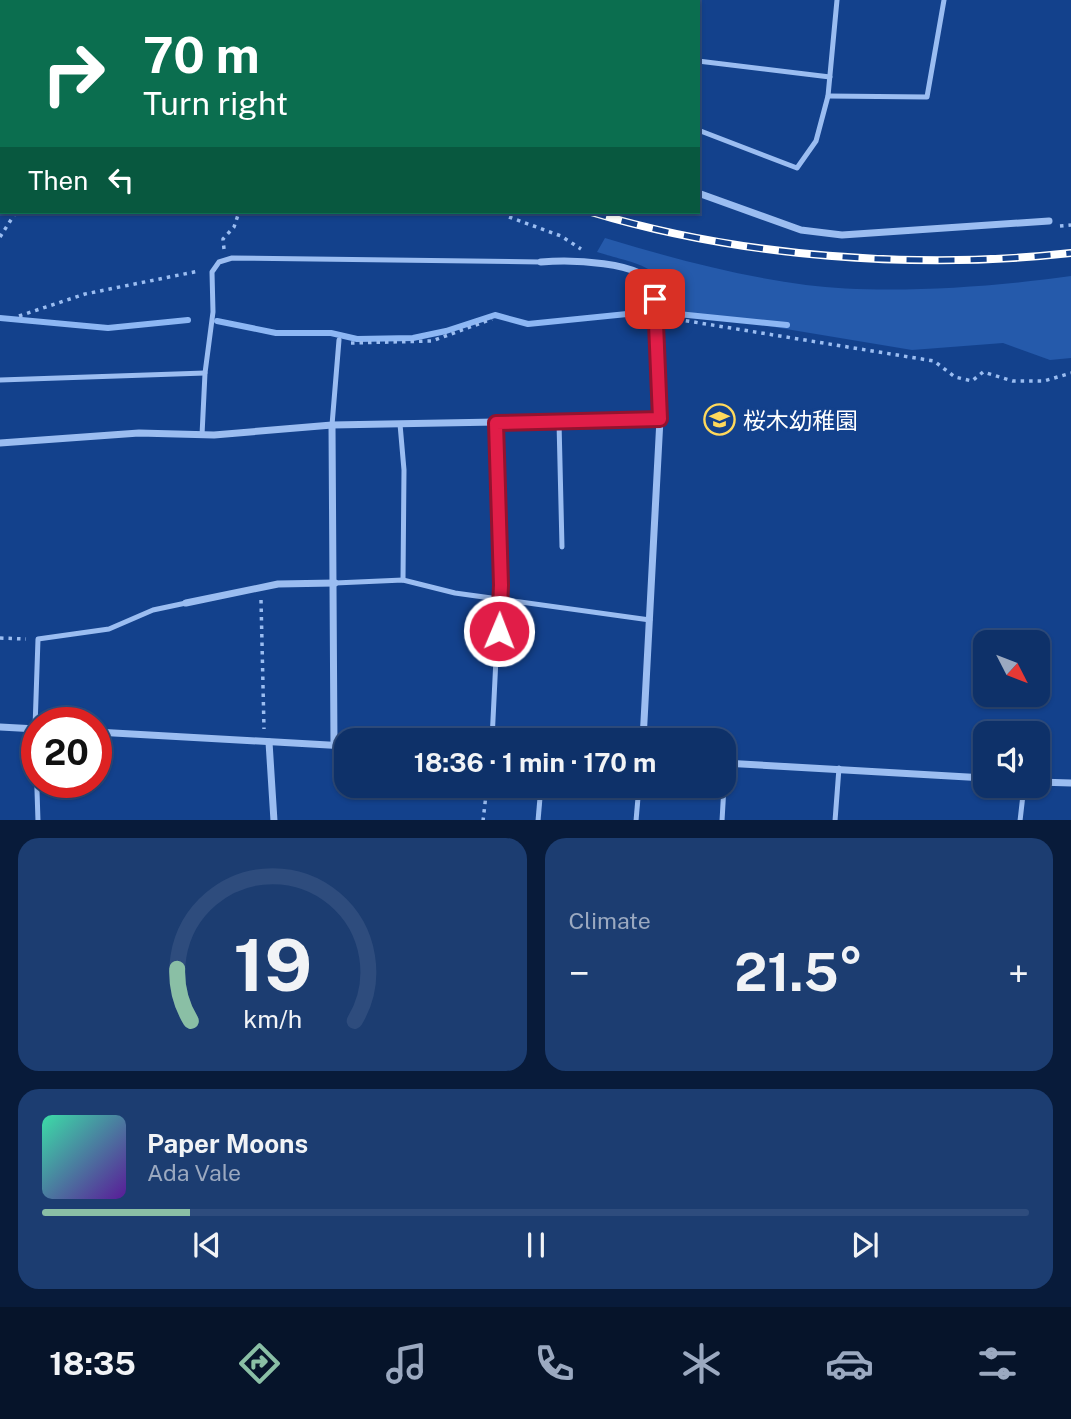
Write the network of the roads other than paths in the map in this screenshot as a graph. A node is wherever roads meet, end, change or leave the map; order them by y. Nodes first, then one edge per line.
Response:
1 (837, 0) edge
2 (944, 0) edge
3 (700, 61) edge
4 (830, 77) junction
5 (828, 96) junction
6 (700, 131) edge
7 (700, 194) edge
8 (1049, 221) dead end
9 (541, 262) joint
10 (339, 341) road end
11 (205, 373) junction
12 (0, 380) edge
13 (660, 419) junction
14 (559, 422) junction
15 (496, 423) junction
16 (400, 424) junction
17 (332, 425) junction
18 (202, 435) junction
19 (0, 443) edge
20 (562, 547) dead end
21 (403, 580) junction
22 (335, 583) junction
23 (499, 597) junction
24 (186, 603) joint
25 (651, 620) junction
26 (36, 707) edge
27 (0, 727) edge
28 (21, 728) edge
29 (334, 728) edge
30 (493, 728) edge
31 (644, 728) edge
32 (112, 733) edge
33 (269, 742) junction
34 (334, 745) edge
35 (736, 763) edge
36 (839, 768) junction
37 (973, 777) edge
38 (1050, 782) edge
39 (1071, 783) edge
40 (38, 798) edge
41 (540, 798) edge
42 (638, 798) edge
43 (723, 798) edge
44 (1023, 798) edge
45 (38, 820) edge
46 (274, 820) edge
47 (538, 820) edge
48 (636, 820) edge
49 (722, 820) edge
50 (835, 820) edge
51 (1020, 820) edge

1 - 4 lane
2 - 5 lane
3 - 4 lane
4 - 5 lane
5 - 6 lane
7 - 8 street
9 - 11 lane
9 - 13 street
10 - 17 lane
11 - 12 lane
11 - 18 lane
13 - 14 street
13 - 25 street
14 - 15 street
14 - 20 lane
15 - 16 street
15 - 23 street
16 - 17 street
16 - 21 lane
17 - 18 street
17 - 22 street
18 - 19 street
21 - 22 lane
21 - 23 lane
22 - 24 street
22 - 29 street
23 - 25 lane
23 - 30 lane
24 - 26 lane
25 - 31 street
27 - 28 street
32 - 33 street
33 - 34 street
33 - 46 street
35 - 36 street
36 - 37 street
36 - 50 lane
38 - 39 street
40 - 45 lane
41 - 47 lane
42 - 48 lane
43 - 49 lane
44 - 51 lane

